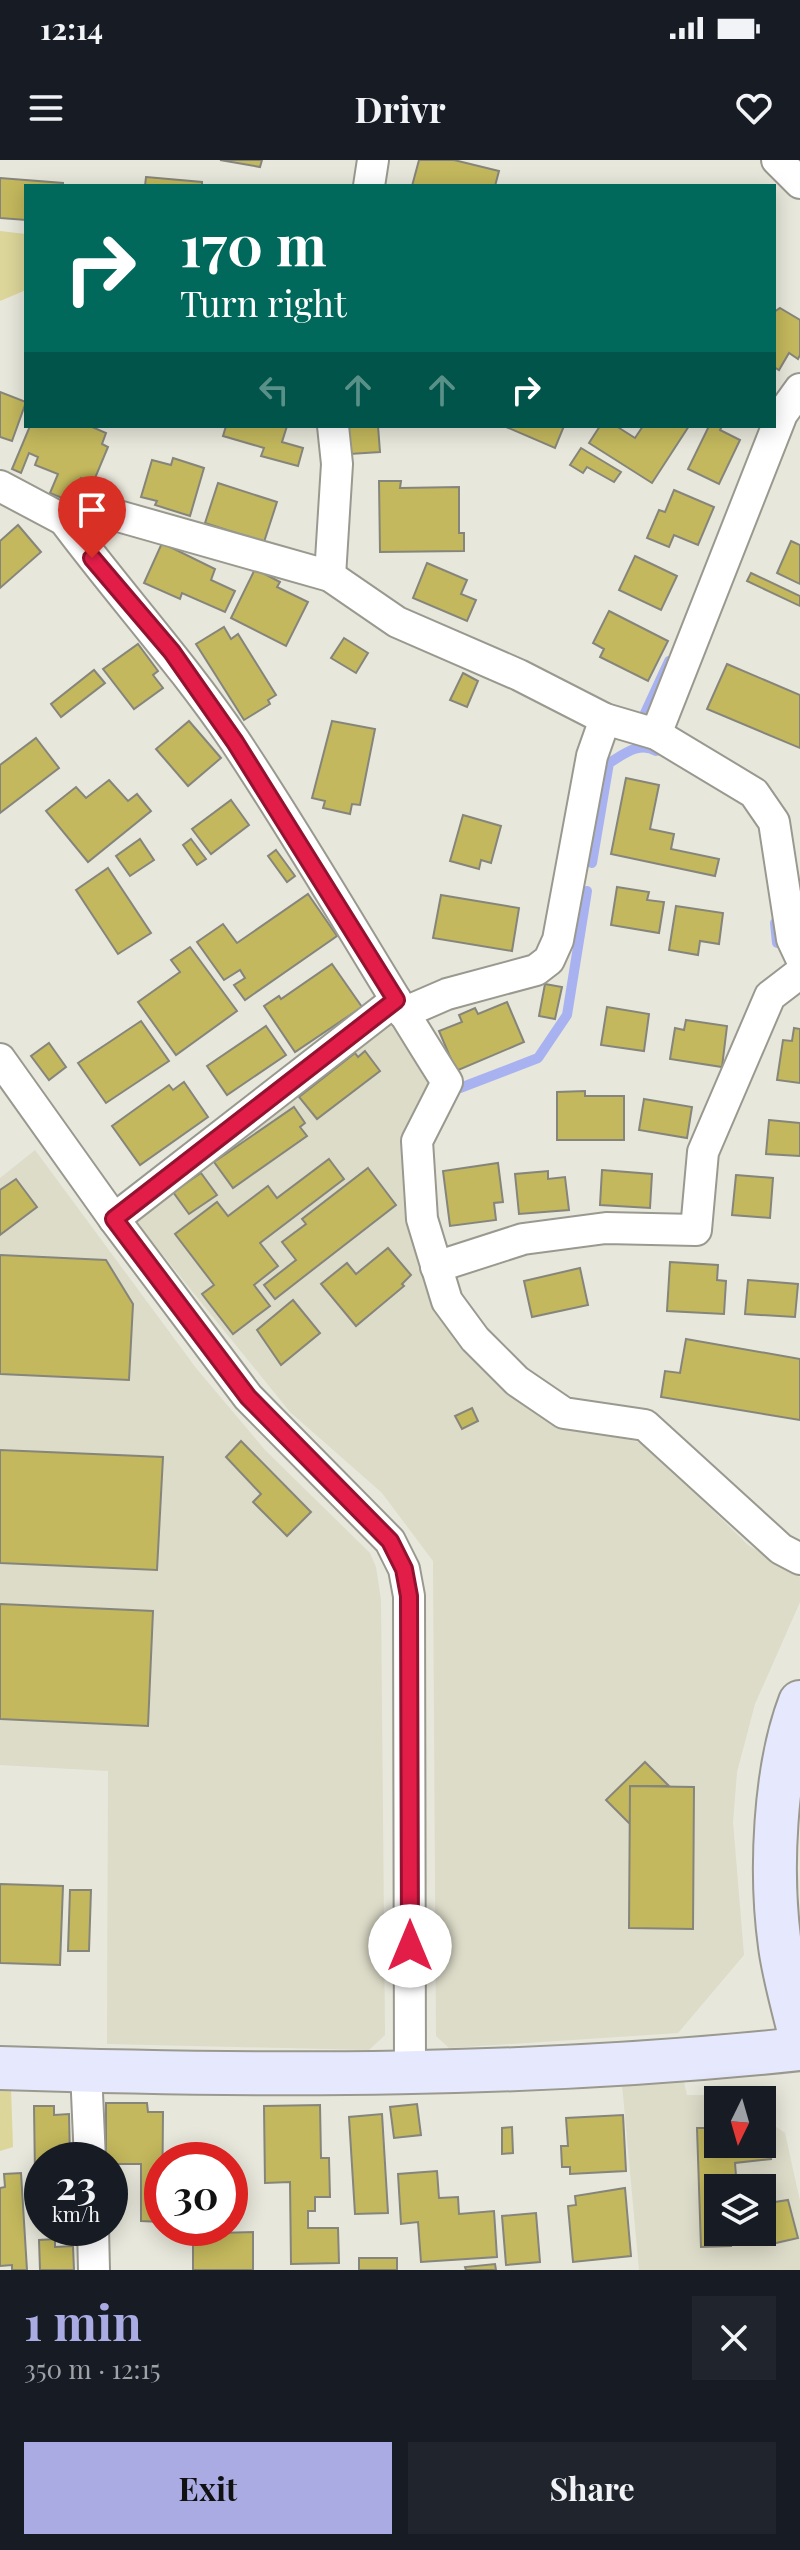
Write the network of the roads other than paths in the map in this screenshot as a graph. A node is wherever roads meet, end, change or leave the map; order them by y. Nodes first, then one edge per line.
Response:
1 (373, 160) edge
2 (777, 160) edge
3 (800, 183) edge
4 (369, 184) edge
5 (800, 389) edge
6 (333, 428) edge
7 (0, 486) edge
8 (64, 520) junction
9 (330, 576) junction
10 (605, 719) junction
11 (656, 734) junction
12 (800, 956) edge
13 (800, 973) edge
14 (399, 1007) junction
15 (0, 1059) edge
16 (114, 1219) junction
17 (436, 1267) junction
18 (800, 1559) edge
19 (800, 1702) edge
20 (800, 2036) edge
21 (800, 2049) edge
22 (0, 2068) edge
23 (86, 2071) junction
24 (410, 2074) junction
25 (89, 2142) edge
26 (93, 2246) edge
27 (94, 2270) edge

1 - 4 street
2 - 3 street
5 - 11 street
6 - 9 street
7 - 8 street
8 - 9 street
8 - 14 street
9 - 10 street
10 - 11 street
10 - 14 street
11 - 12 street
13 - 17 street
14 - 16 street
14 - 17 street
15 - 16 street
16 - 24 street
17 - 18 street
19 - 20 street
21 - 24 street
22 - 23 street
23 - 24 street
23 - 25 street
26 - 27 street

